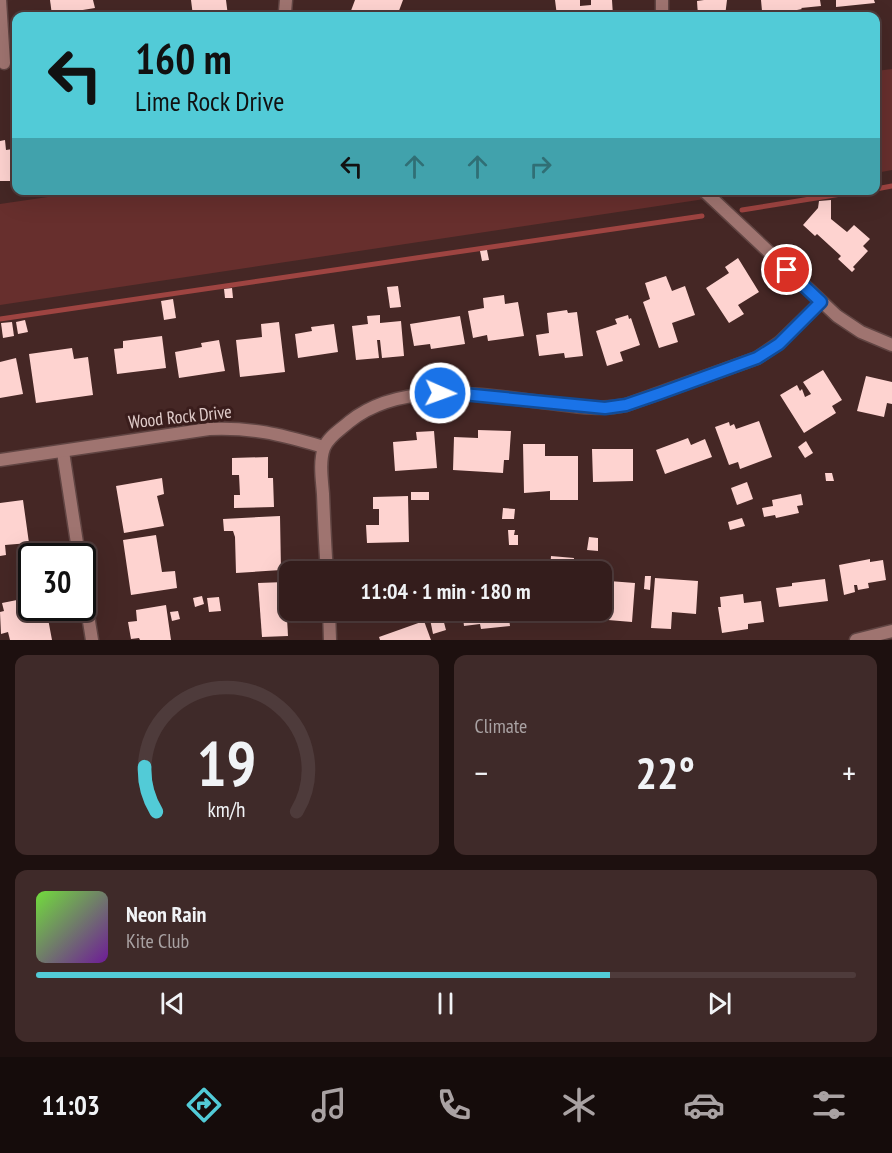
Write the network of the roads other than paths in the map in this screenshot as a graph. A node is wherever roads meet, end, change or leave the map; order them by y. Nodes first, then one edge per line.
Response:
1 (0, 0) edge
2 (4, 63) dead end
3 (708, 195) edge
4 (821, 302) junction
5 (892, 345) edge
6 (324, 447) junction
7 (63, 452) junction
8 (0, 460) edge
9 (77, 543) edge
10 (326, 561) edge
11 (89, 621) edge
12 (329, 621) edge
13 (892, 632) edge
14 (92, 640) edge
15 (330, 640) edge
16 (856, 640) edge

1 - 2 street
3 - 4 street
4 - 5 street
4 - 6 street
6 - 7 street, Wood Rock Drive
6 - 10 street
7 - 8 street, Wood Rock Drive
7 - 9 street
11 - 14 street
12 - 15 street
13 - 16 street

